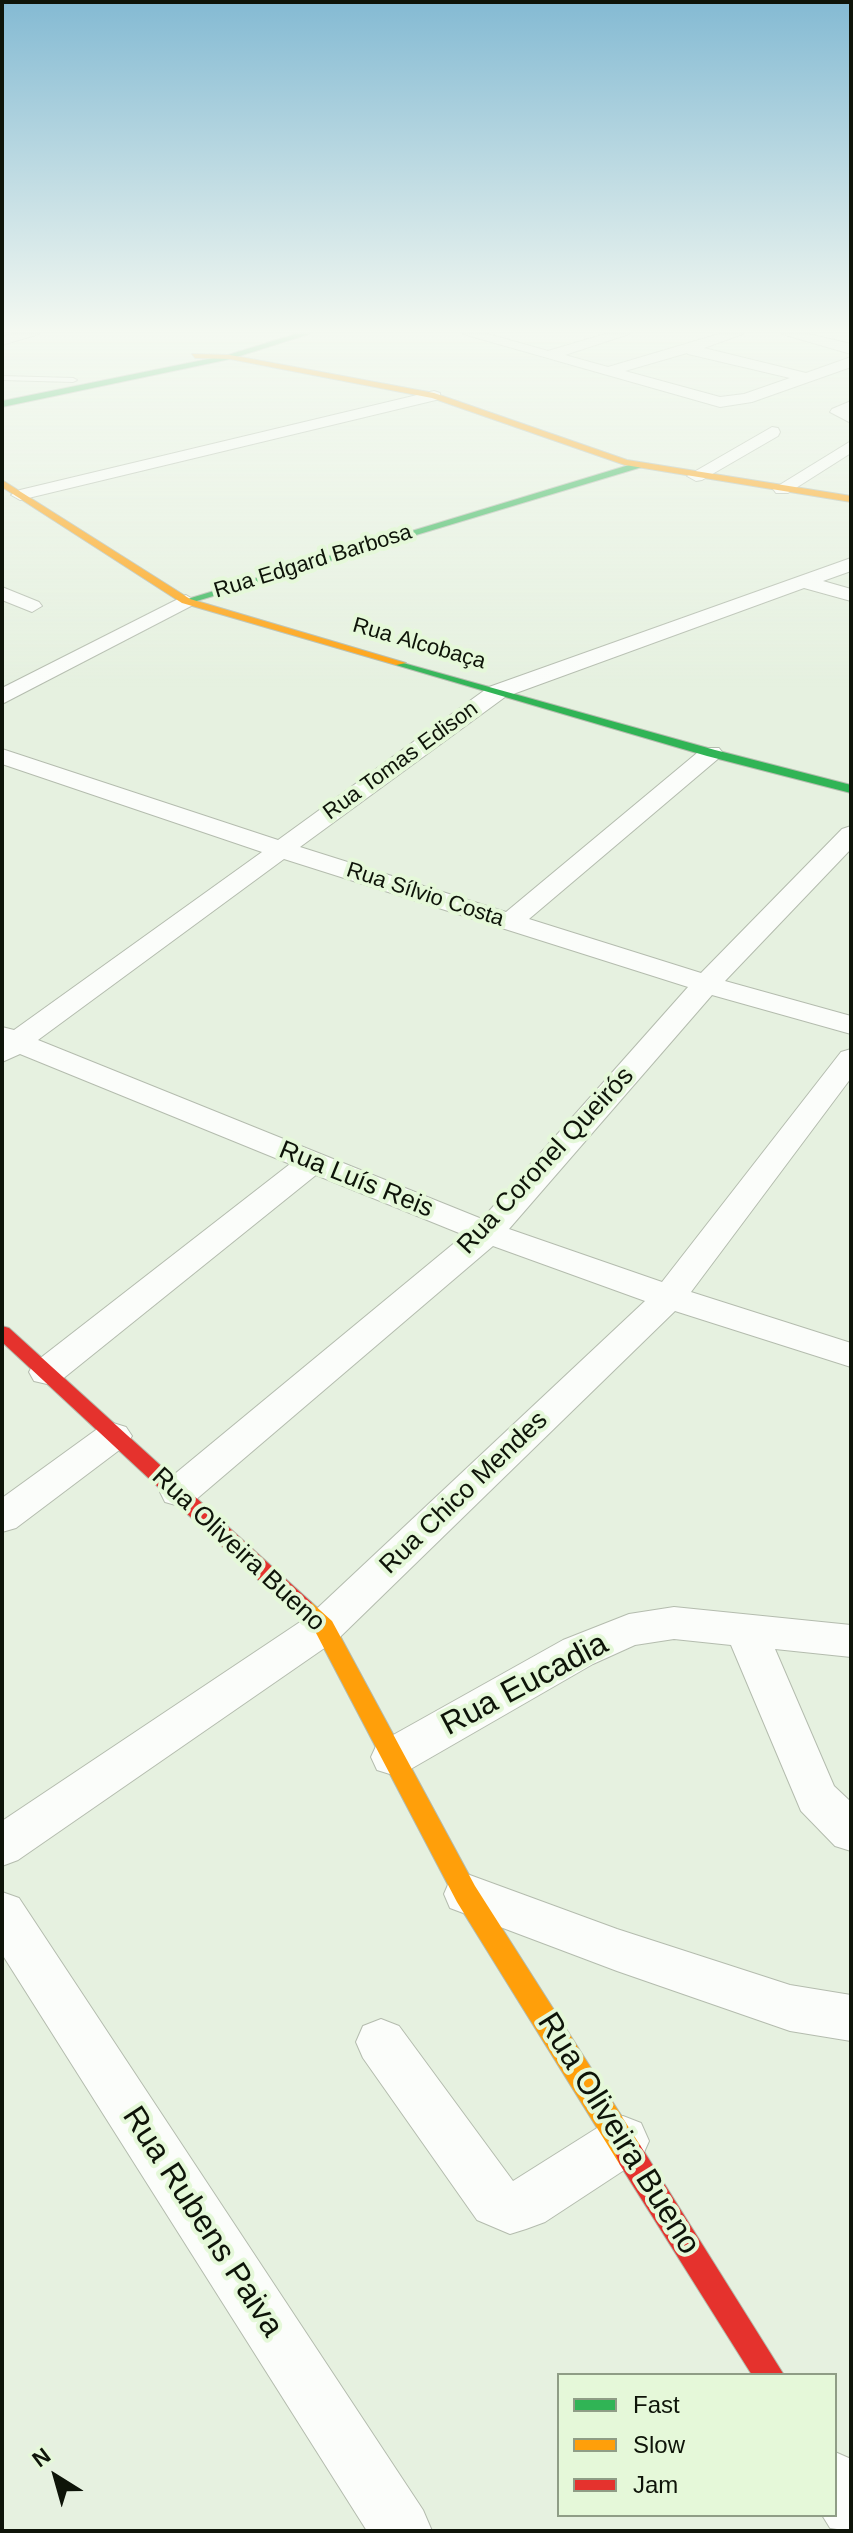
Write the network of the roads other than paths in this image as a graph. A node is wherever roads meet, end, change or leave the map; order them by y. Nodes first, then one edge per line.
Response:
1 (199, 452) edge
2 (593, 452) edge
3 (737, 452) edge
4 (841, 452) edge
5 (639, 465) junction
6 (696, 476) junction
7 (2, 483) edge
8 (782, 489) junction
9 (20, 495) junction
10 (851, 499) edge
11 (851, 564) edge
12 (802, 581) junction
13 (2, 593) edge
14 (851, 595) edge
15 (186, 601) junction
16 (32, 606) dead end
17 (497, 692) junction
18 (2, 697) edge
19 (711, 753) junction
20 (2, 756) edge
21 (851, 789) edge
22 (851, 834) edge
23 (279, 849) junction
24 (510, 922) junction
25 (706, 984) junction
26 (851, 1025) edge
27 (7, 1044) edge
28 (851, 1058) edge
29 (313, 1162) junction
30 (488, 1233) junction
31 (669, 1297) junction
32 (2, 1332) edge
33 (851, 1355) edge
34 (47, 1372) junction
35 (113, 1436) junction
36 (179, 1492) junction
37 (2, 1518) edge
38 (324, 1627) junction
39 (746, 1630) junction
40 (851, 1641) edge
41 (393, 1757) junction
42 (851, 1832) edge
43 (2, 1846) edge
44 (466, 1894) junction
45 (2, 1913) edge
46 (851, 2018) edge
47 (381, 2042) dead end
48 (623, 2141) junction
49 (768, 2373) edge
50 (837, 2485) edge
51 (851, 2507) edge
52 (402, 2531) edge

1 - 9 street
2 - 5 main road
3 - 6 street
4 - 8 street
5 - 6 main road
5 - 15 main road, Rua Edgard Barbosa
6 - 8 main road
7 - 9 main road, Rua Alcobaça
8 - 10 main road
9 - 15 main road, Rua Alcobaça
11 - 12 street, Rua Tomas Edison
12 - 14 street
12 - 17 street, Rua Tomas Edison
13 - 16 street
15 - 17 main road, Rua Alcobaça
15 - 18 street, Rua Edgard Barbosa
17 - 19 main road, Rua Alcobaça
17 - 23 street, Rua Tomas Edison
19 - 21 main road, Rua Alcobaça
19 - 24 street
20 - 23 street, Rua Sílvio Costa
22 - 25 street, Rua Coronel Queirós
23 - 24 street, Rua Sílvio Costa
23 - 27 street, Rua Tomas Edison
24 - 25 street, Rua Sílvio Costa
25 - 26 street, Rua Sílvio Costa
25 - 30 street, Rua Coronel Queirós
27 - 29 street, Rua Luís Reis
28 - 31 street, Rua Chico Mendes
29 - 30 street, Rua Luís Reis
29 - 34 street
30 - 31 street, Rua Luís Reis
30 - 36 street, Rua Coronel Queirós
31 - 33 street, Rua Luís Reis
31 - 38 street, Rua Chico Mendes
32 - 34 main road, Rua Oliveira Bueno
34 - 35 main road, Rua Oliveira Bueno
35 - 36 main road, Rua Oliveira Bueno
35 - 37 street
36 - 38 main road, Rua Oliveira Bueno
38 - 41 main road, Rua Oliveira Bueno
38 - 43 street, Rua Chico Mendes
39 - 40 street, Rua Eucadia
39 - 41 street, Rua Eucadia
39 - 42 street
41 - 44 main road, Rua Oliveira Bueno
44 - 46 street
44 - 48 main road, Rua Oliveira Bueno
45 - 52 street, Rua Rubens Paiva
47 - 48 street
48 - 49 main road, Rua Oliveira Bueno
50 - 51 street

